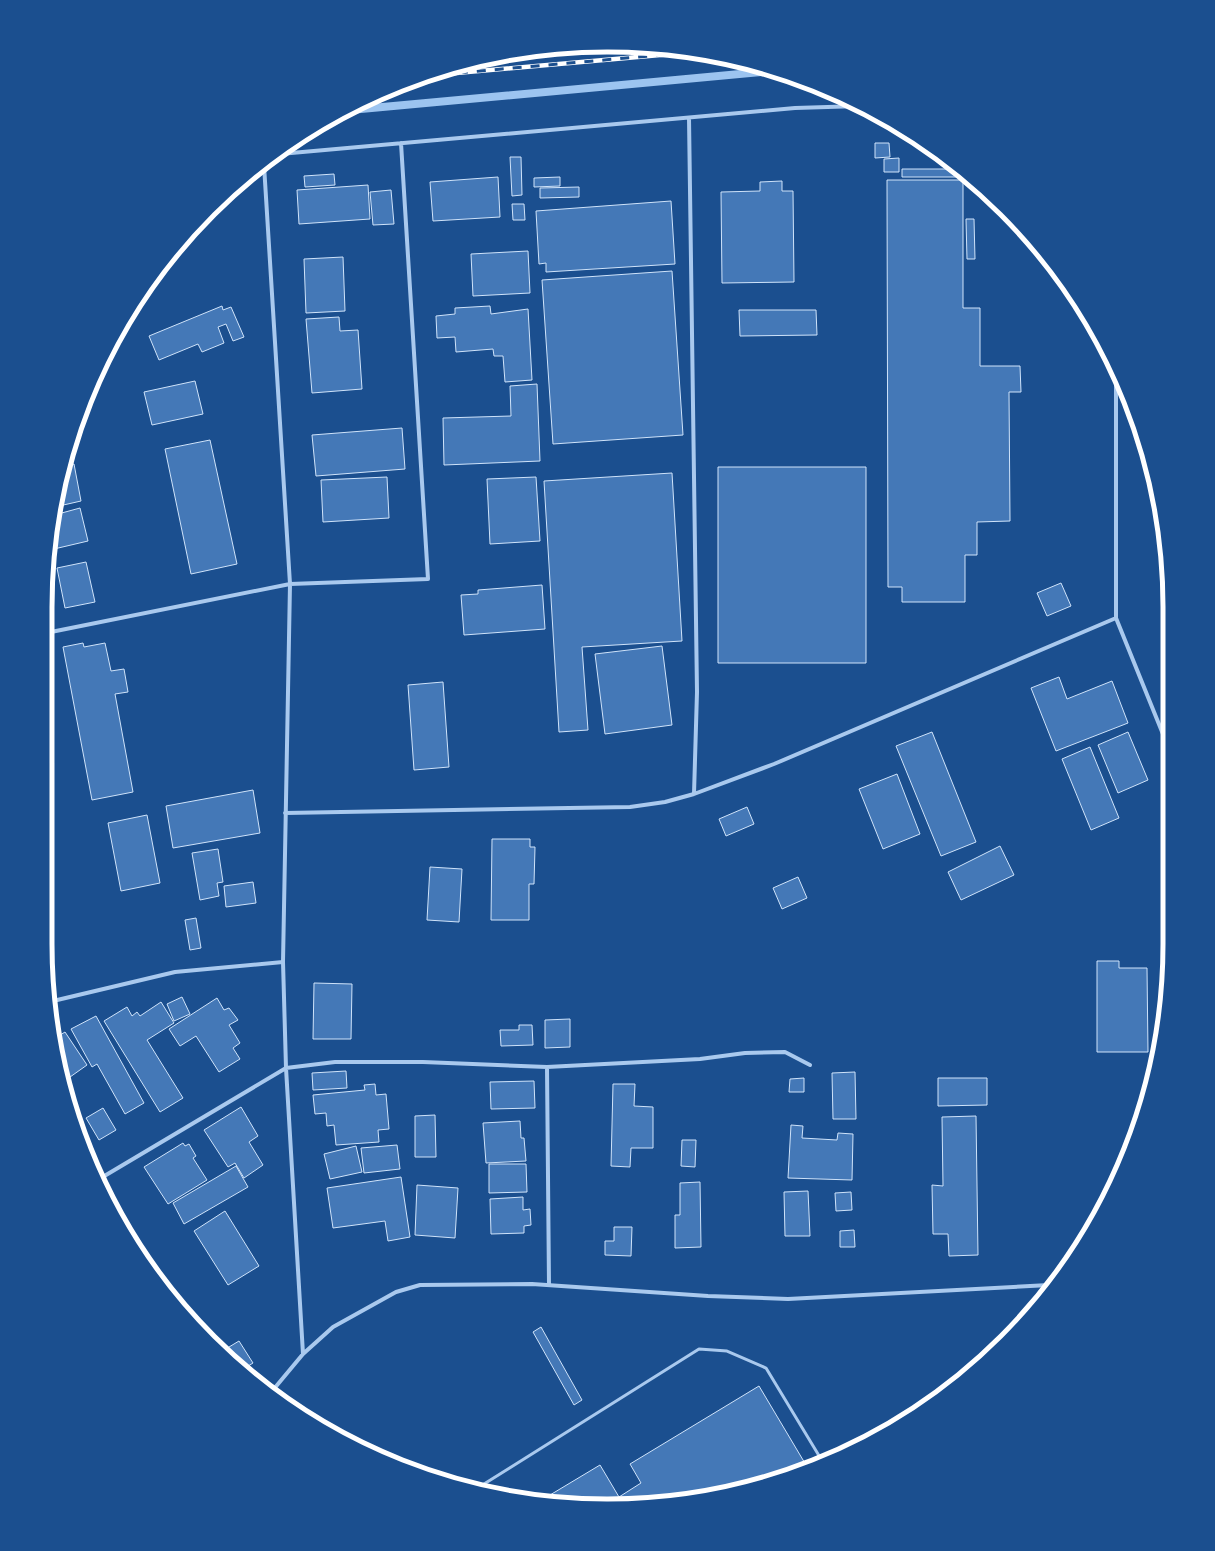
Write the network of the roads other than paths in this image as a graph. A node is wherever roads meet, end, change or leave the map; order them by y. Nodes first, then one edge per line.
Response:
1 (847, 106) edge
2 (689, 118) junction
3 (401, 143) junction
4 (289, 153) edge
5 (264, 171) edge
6 (1116, 384) edge
7 (290, 584) junction
8 (1116, 618) junction
9 (52, 632) edge
10 (1163, 734) edge
11 (694, 794) junction
12 (285, 813) junction
13 (283, 962) junction
14 (55, 1000) edge
15 (810, 1064) dead end
16 (547, 1067) junction
17 (286, 1068) junction
18 (103, 1177) edge
19 (549, 1285) junction
20 (1045, 1285) edge
21 (303, 1354) junction
22 (275, 1388) edge
23 (820, 1457) edge
24 (483, 1484) edge

1 - 2 street
2 - 3 street
2 - 11 street
3 - 4 street
3 - 7 street
5 - 7 street
6 - 8 street
7 - 9 street
7 - 12 street
8 - 10 street
8 - 11 street
11 - 12 street
12 - 13 street
13 - 14 street
13 - 17 street
15 - 16 street
16 - 17 street
16 - 19 street
17 - 18 street
17 - 21 street
19 - 20 street
19 - 21 street
21 - 22 street
23 - 24 lane

